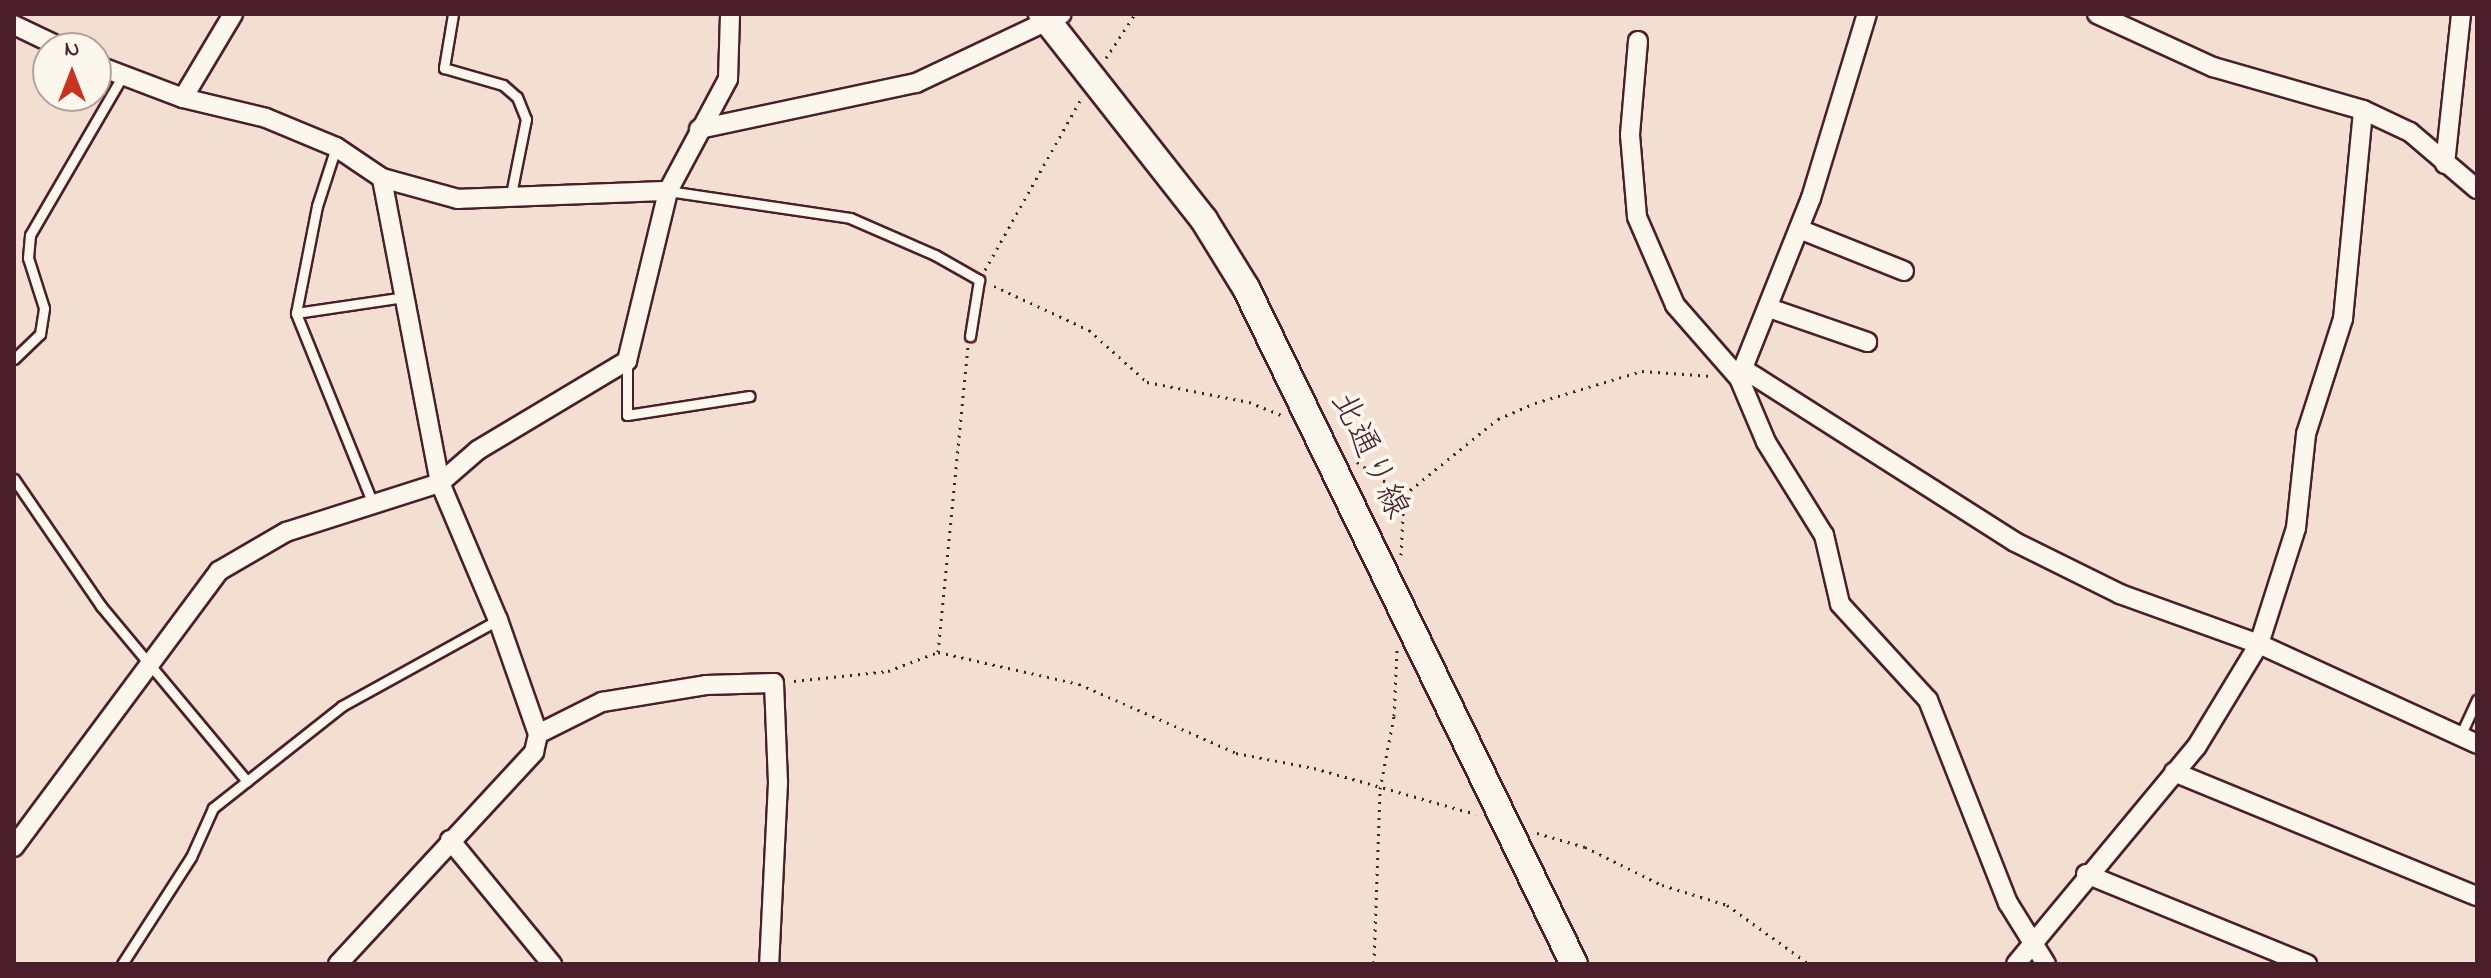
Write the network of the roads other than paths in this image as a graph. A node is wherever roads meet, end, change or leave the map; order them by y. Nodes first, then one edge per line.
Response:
1 (233, 14) edge
2 (453, 14) edge
3 (730, 14) edge
4 (1867, 14) edge
5 (2097, 14) edge
6 (2461, 14) edge
7 (1050, 16) edge
8 (1638, 41) dead end
9 (112, 72) edge
10 (122, 77) junction
11 (183, 98) junction
12 (2363, 110) junction
13 (699, 129) junction
14 (336, 147) junction
15 (2445, 164) junction
16 (382, 178) junction
17 (2477, 189) edge
18 (668, 191) junction
19 (510, 199) junction
20 (1799, 229) junction
21 (1904, 271) dead end
22 (405, 297) junction
23 (1769, 308) junction
24 (296, 313) junction
25 (970, 336) road end
26 (1867, 342) dead end
27 (14, 359) edge
28 (627, 361) junction
29 (1742, 374) junction
30 (750, 396) dead end
31 (14, 479) edge
32 (440, 483) junction
33 (373, 504) junction
34 (498, 620) junction
35 (2259, 644) junction
36 (150, 665) junction
37 (2477, 700) edge
38 (538, 734) junction
39 (2468, 740) edge
40 (2174, 772) junction
41 (247, 781) junction
42 (450, 840) junction
43 (14, 847) edge
44 (2086, 874) junction
45 (2477, 896) edge
46 (2030, 942) junction
47 (122, 964) edge
48 (338, 964) edge
49 (552, 964) edge
50 (769, 964) edge
51 (1574, 964) edge
52 (2016, 964) edge
53 (2046, 964) edge
54 (2307, 964) edge

1 - 11 street
2 - 19 lane
3 - 13 street
4 - 20 street
5 - 12 street
6 - 15 street
7 - 13 street
7 - 51 street, 北通り線
8 - 29 street
9 - 10 street
10 - 11 street
10 - 27 lane
11 - 14 street
12 - 15 street
12 - 35 street
13 - 18 street
14 - 16 street
14 - 24 lane
15 - 17 street
16 - 19 street
16 - 22 street
18 - 19 street
18 - 25 lane
18 - 28 street
20 - 21 street
20 - 23 street
22 - 24 lane
22 - 32 street
23 - 26 street
23 - 29 street
24 - 33 lane
28 - 30 lane
28 - 32 street
29 - 35 street
29 - 46 street
31 - 36 lane
32 - 33 street
32 - 34 street
33 - 36 street
34 - 38 street
34 - 41 lane
35 - 39 street
35 - 40 street
36 - 41 lane
36 - 43 street
37 - 39 lane
38 - 42 street
38 - 50 street
40 - 44 street
40 - 45 street
41 - 47 lane
42 - 48 street
42 - 49 street
44 - 46 street
44 - 54 street
46 - 52 street
46 - 53 street

